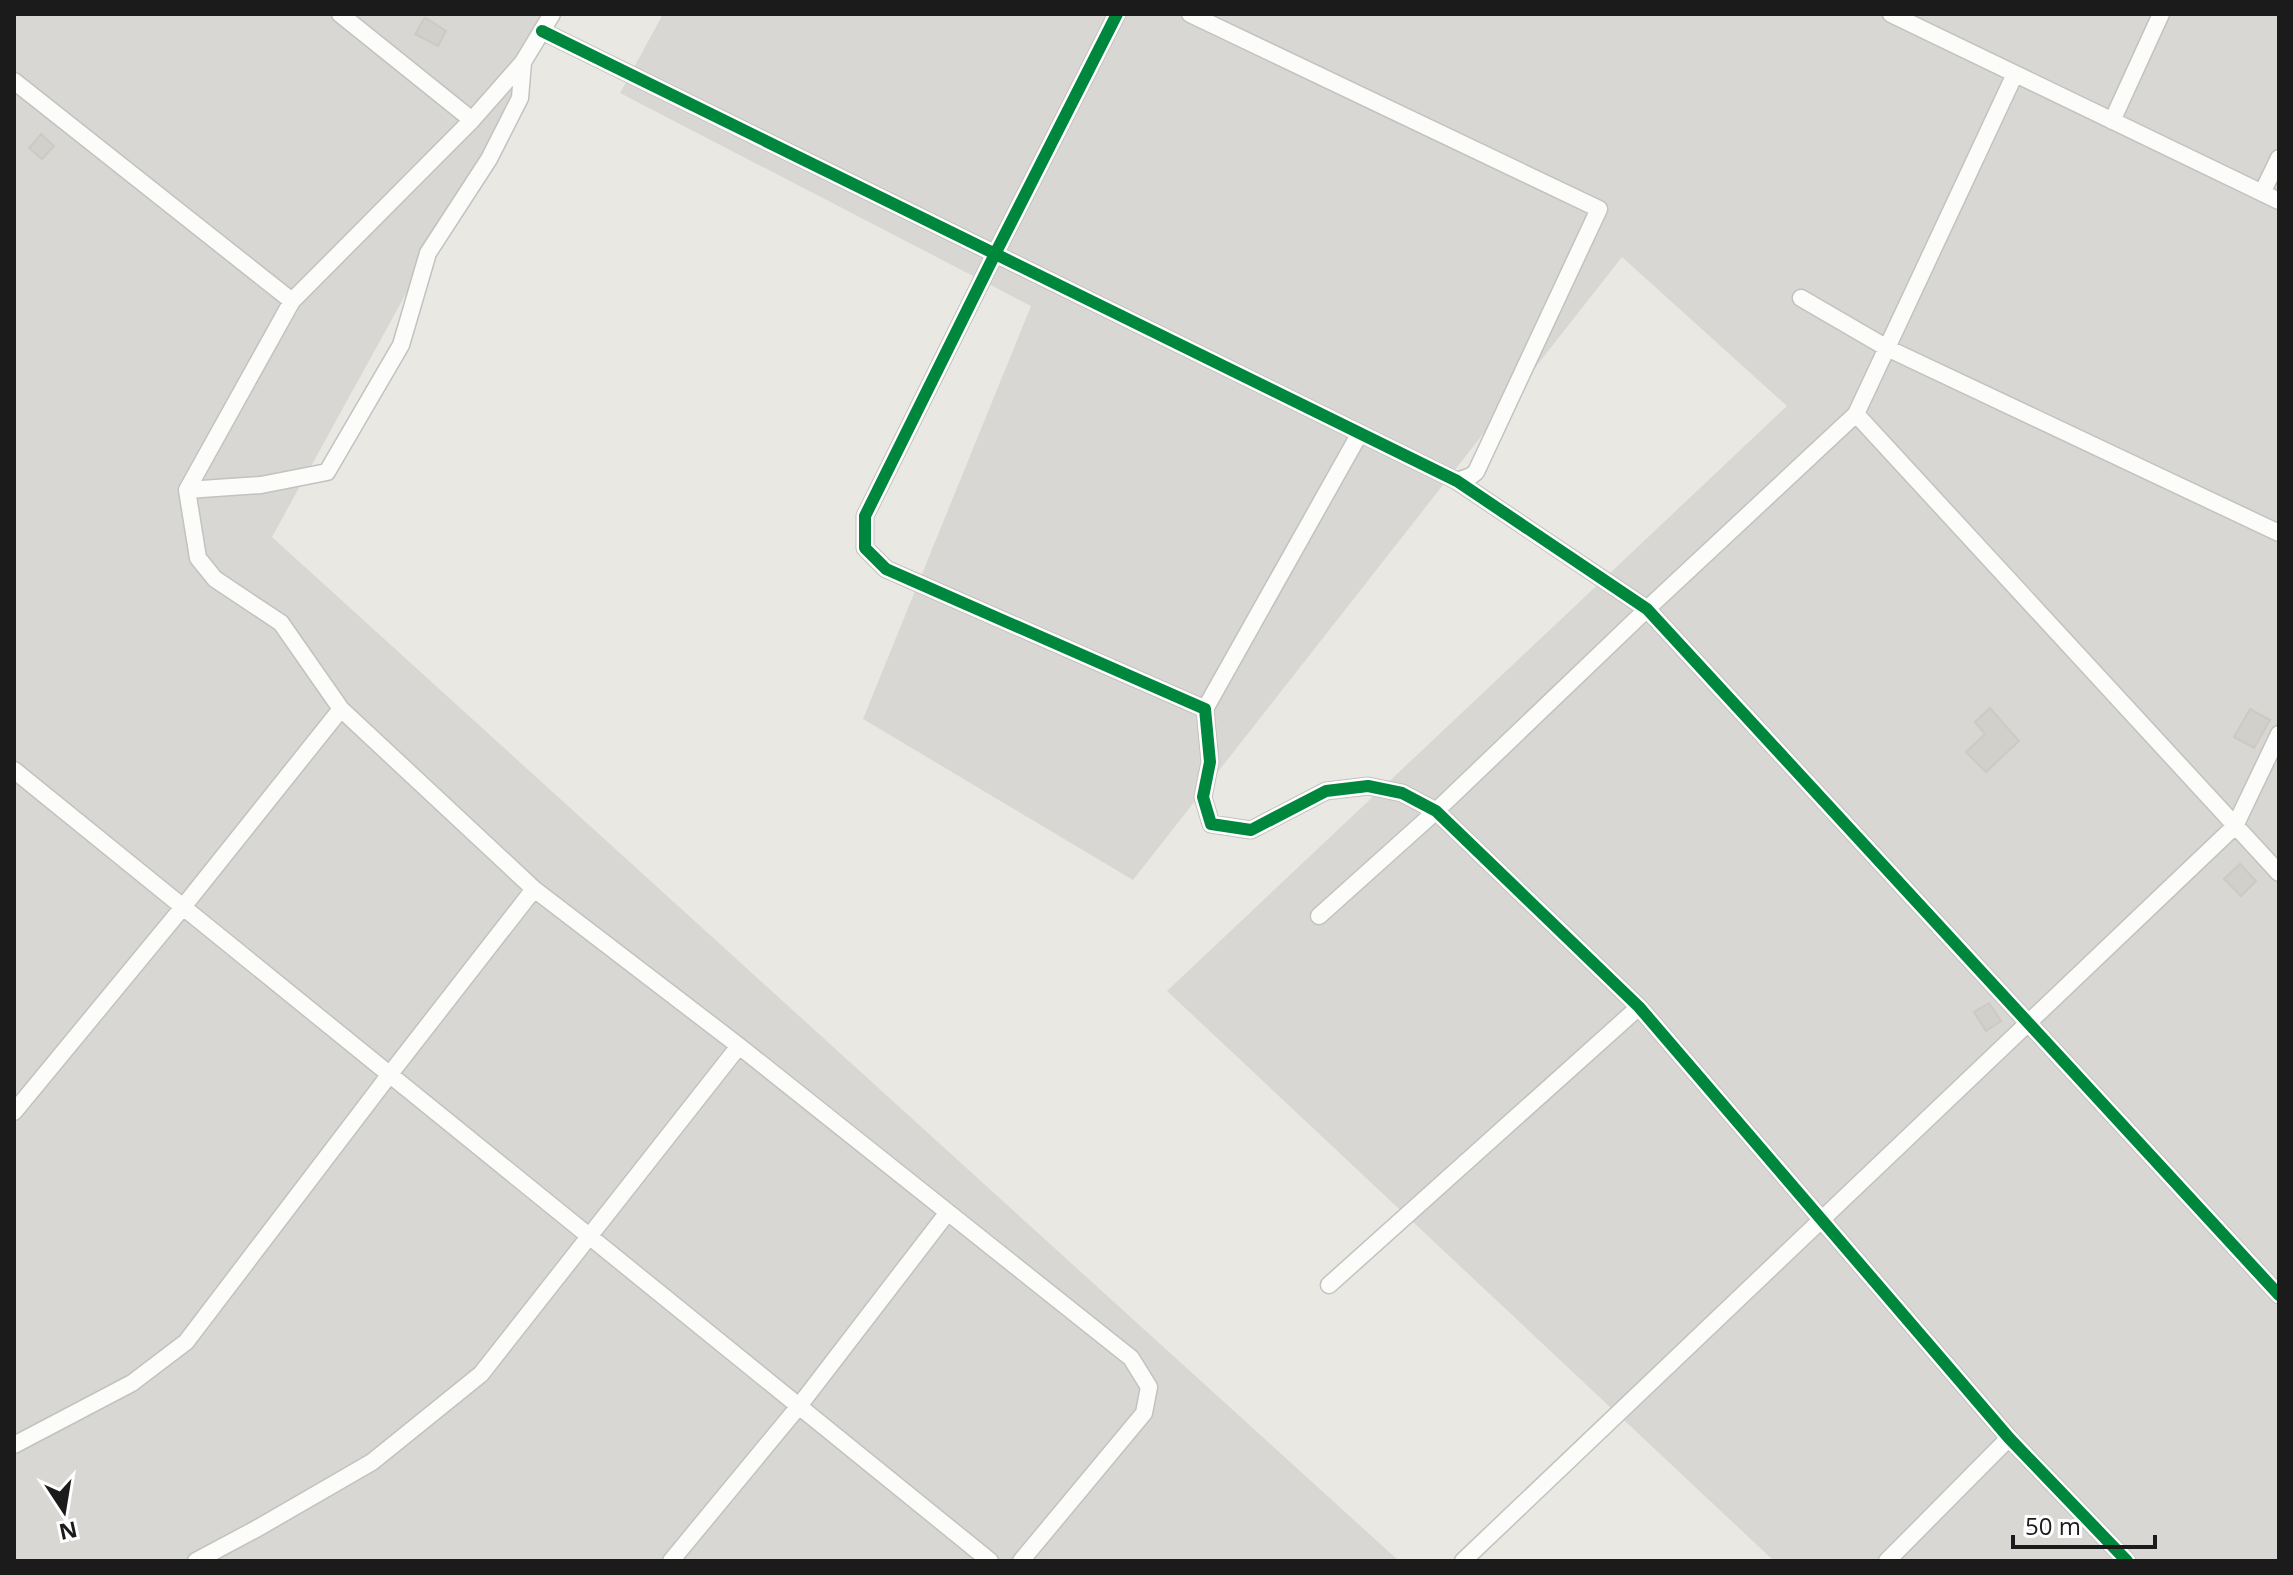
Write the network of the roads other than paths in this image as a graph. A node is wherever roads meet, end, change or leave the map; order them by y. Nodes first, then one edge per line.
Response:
1 (340, 14) edge
2 (552, 14) edge
3 (1117, 14) edge
4 (1190, 14) edge
5 (1891, 14) edge
6 (2161, 14) edge
7 (542, 31) junction
8 (523, 62) junction
9 (2015, 74) junction
10 (14, 81) edge
11 (472, 120) junction
12 (2112, 121) junction
13 (2279, 158) edge
14 (2262, 193) junction
15 (2279, 201) edge
16 (995, 254) junction
17 (1801, 298) dead end
18 (292, 301) junction
19 (1887, 348) junction
20 (1856, 414) junction
21 (1360, 433) junction
22 (1457, 481) junction
23 (187, 490) junction
24 (2279, 533) edge
25 (1647, 609) junction
26 (341, 709) junction
27 (1205, 709) junction
28 (2279, 734) edge
29 (14, 770) edge
30 (1436, 811) junction
31 (2235, 826) junction
32 (2279, 873) edge
33 (534, 889) junction
34 (183, 907) junction
35 (1319, 916) dead end
36 (1639, 1007) junction
37 (2029, 1024) junction
38 (739, 1046) junction
39 (390, 1074) junction
40 (14, 1112) edge
41 (948, 1212) junction
42 (1822, 1221) junction
43 (590, 1236) junction
44 (1329, 1285) dead end
45 (2279, 1295) edge
46 (799, 1406) junction
47 (2009, 1438) junction
48 (14, 1445) edge
49 (196, 1561) edge
50 (671, 1561) edge
51 (990, 1561) edge
52 (1021, 1561) edge
53 (1463, 1561) edge
54 (1887, 1561) edge
55 (2127, 1561) edge

1 - 11 street
2 - 7 street
3 - 16 street
4 - 22 street
5 - 9 street
6 - 12 street
7 - 8 street
7 - 16 street
8 - 11 street
8 - 23 street
9 - 12 street
9 - 19 street
10 - 18 street
11 - 18 street
12 - 14 street
13 - 14 street
14 - 15 street
16 - 21 street
16 - 27 street
17 - 19 street
18 - 23 street
19 - 20 street
19 - 24 street
20 - 25 street
20 - 31 street
21 - 22 street
21 - 27 street
22 - 25 street
23 - 26 street
25 - 30 street
25 - 37 street
26 - 33 street
26 - 34 street
27 - 30 street
28 - 31 street
29 - 34 street
30 - 35 street
30 - 36 street
31 - 32 street
31 - 37 street
33 - 38 street
33 - 39 street
34 - 39 street
34 - 40 street
36 - 42 street
36 - 44 street
37 - 42 street
37 - 45 street
38 - 41 street
38 - 43 street
39 - 43 street
39 - 48 street
41 - 46 street
41 - 52 street
42 - 47 street
42 - 53 street
43 - 46 street
43 - 49 street
46 - 50 street
46 - 51 street
47 - 54 street
47 - 55 street

